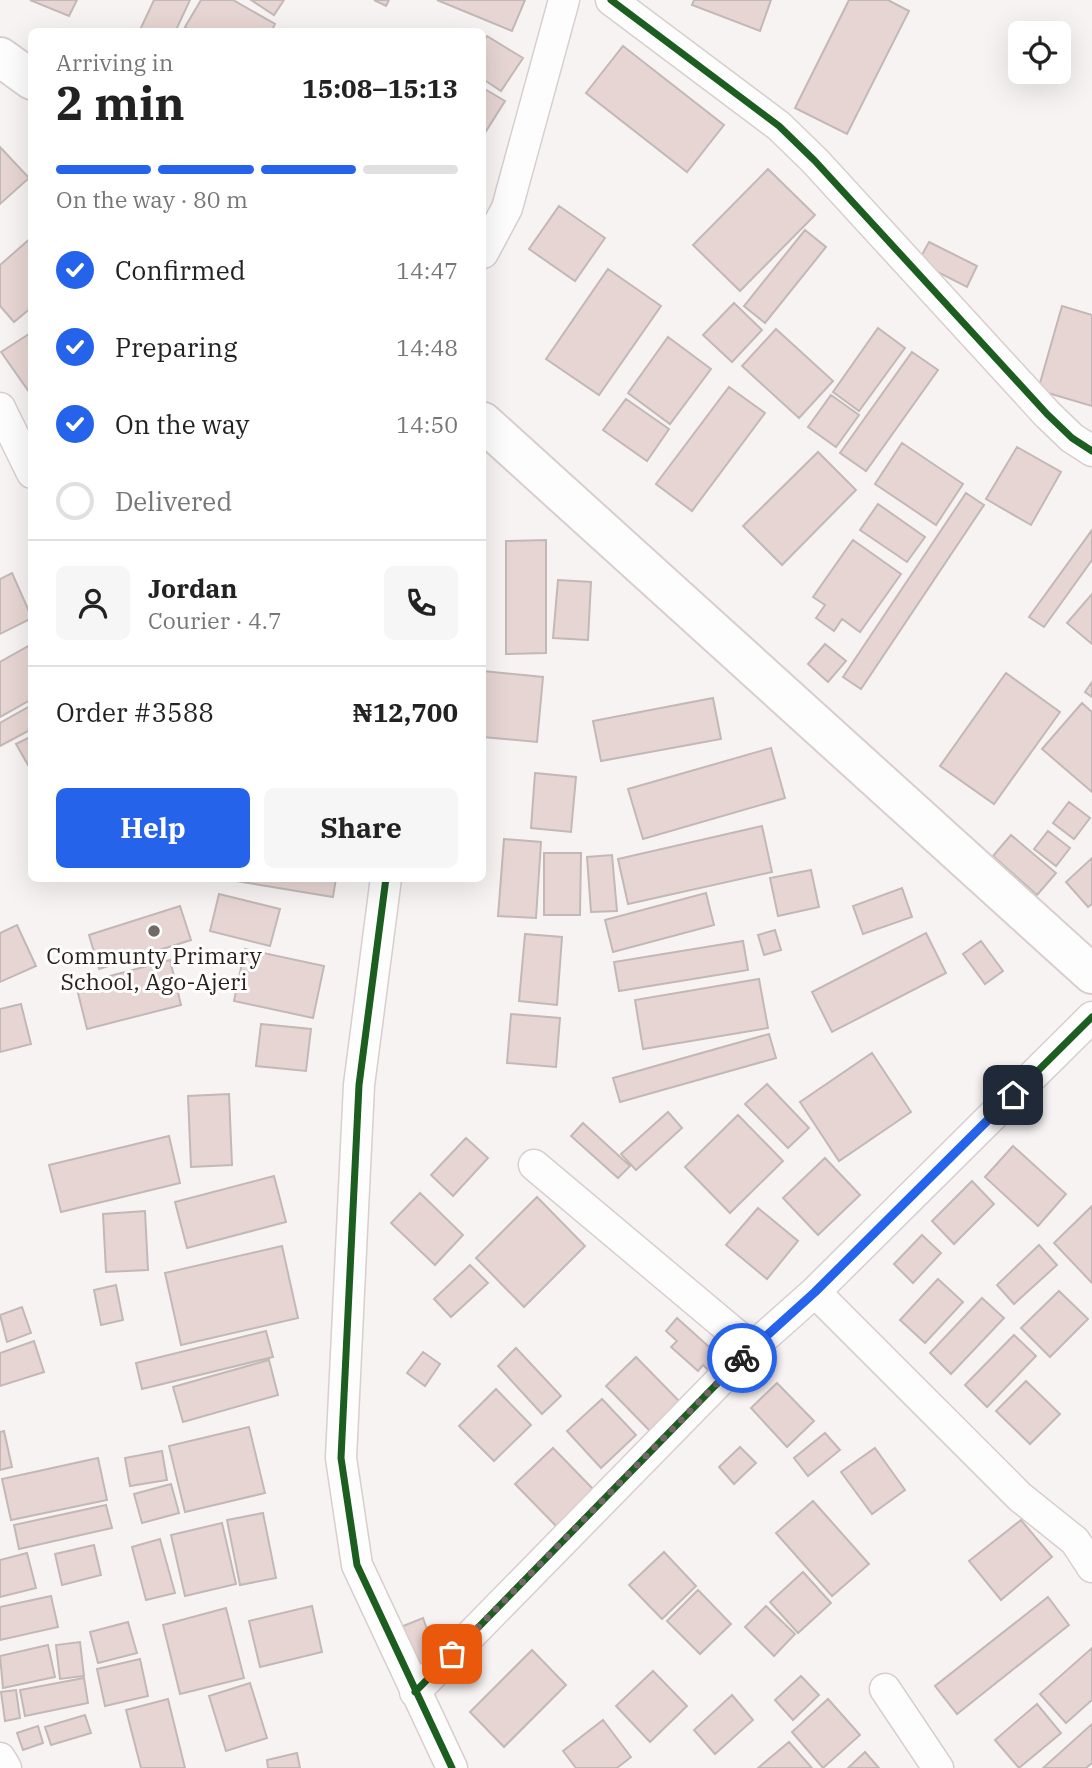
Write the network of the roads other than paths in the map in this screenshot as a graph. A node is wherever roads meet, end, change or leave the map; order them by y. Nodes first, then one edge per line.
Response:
1 (564, 0) edge
2 (611, 0) edge
3 (0, 57) edge
4 (28, 77) edge
5 (486, 247) edge
6 (0, 408) edge
7 (486, 425) edge
8 (1092, 451) edge
9 (28, 464) edge
10 (385, 882) edge
11 (1092, 974) edge
12 (1092, 1017) edge
13 (534, 1165) dead end
14 (815, 1292) junction
15 (752, 1348) junction
16 (1092, 1567) edge
17 (885, 1689) dead end
18 (415, 1692) junction
19 (0, 1758) edge
20 (6, 1768) edge
21 (452, 1768) edge
22 (938, 1768) edge

1 - 5 street
2 - 8 street
3 - 4 main road
6 - 9 street
7 - 11 main road
10 - 18 street
12 - 14 street
13 - 15 street
14 - 15 street
14 - 16 street
15 - 18 street
17 - 22 street
18 - 21 street
19 - 20 street

